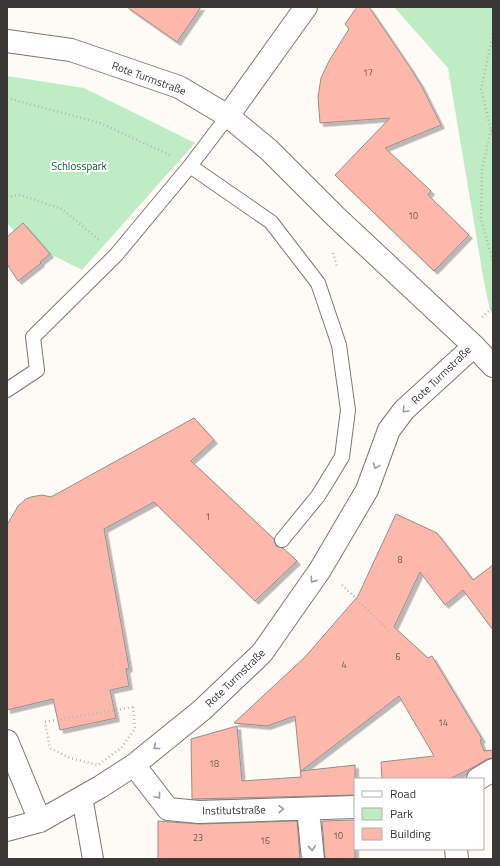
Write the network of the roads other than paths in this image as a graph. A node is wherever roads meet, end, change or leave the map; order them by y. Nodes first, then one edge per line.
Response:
1 (306, 7) edge
2 (7, 41) edge
3 (228, 116) junction
4 (190, 166) junction
5 (474, 346) junction
6 (493, 366) edge
7 (7, 390) edge
8 (282, 540) dead end
9 (7, 741) edge
10 (134, 765) junction
11 (493, 770) edge
12 (480, 778) edge
13 (82, 797) junction
14 (354, 807) edge
15 (308, 809) junction
16 (40, 821) junction
17 (7, 830) edge
18 (93, 859) edge
19 (313, 859) edge

1 - 3 street
2 - 3 street, Rote Turmstraße
3 - 4 lane
3 - 5 street, Rote Turmstraße
4 - 7 lane
4 - 8 lane
5 - 6 street
5 -> 10 street, Rote Turmstraße
9 - 16 street
10 - 13 street, Rote Turmstraße
10 -> 15 street, Institutstraße
11 - 12 street
13 - 16 street, Rote Turmstraße
13 - 18 street
14 - 15 street, Institutstraße
15 -> 19 street
16 - 17 street, Rote Turmstraße

